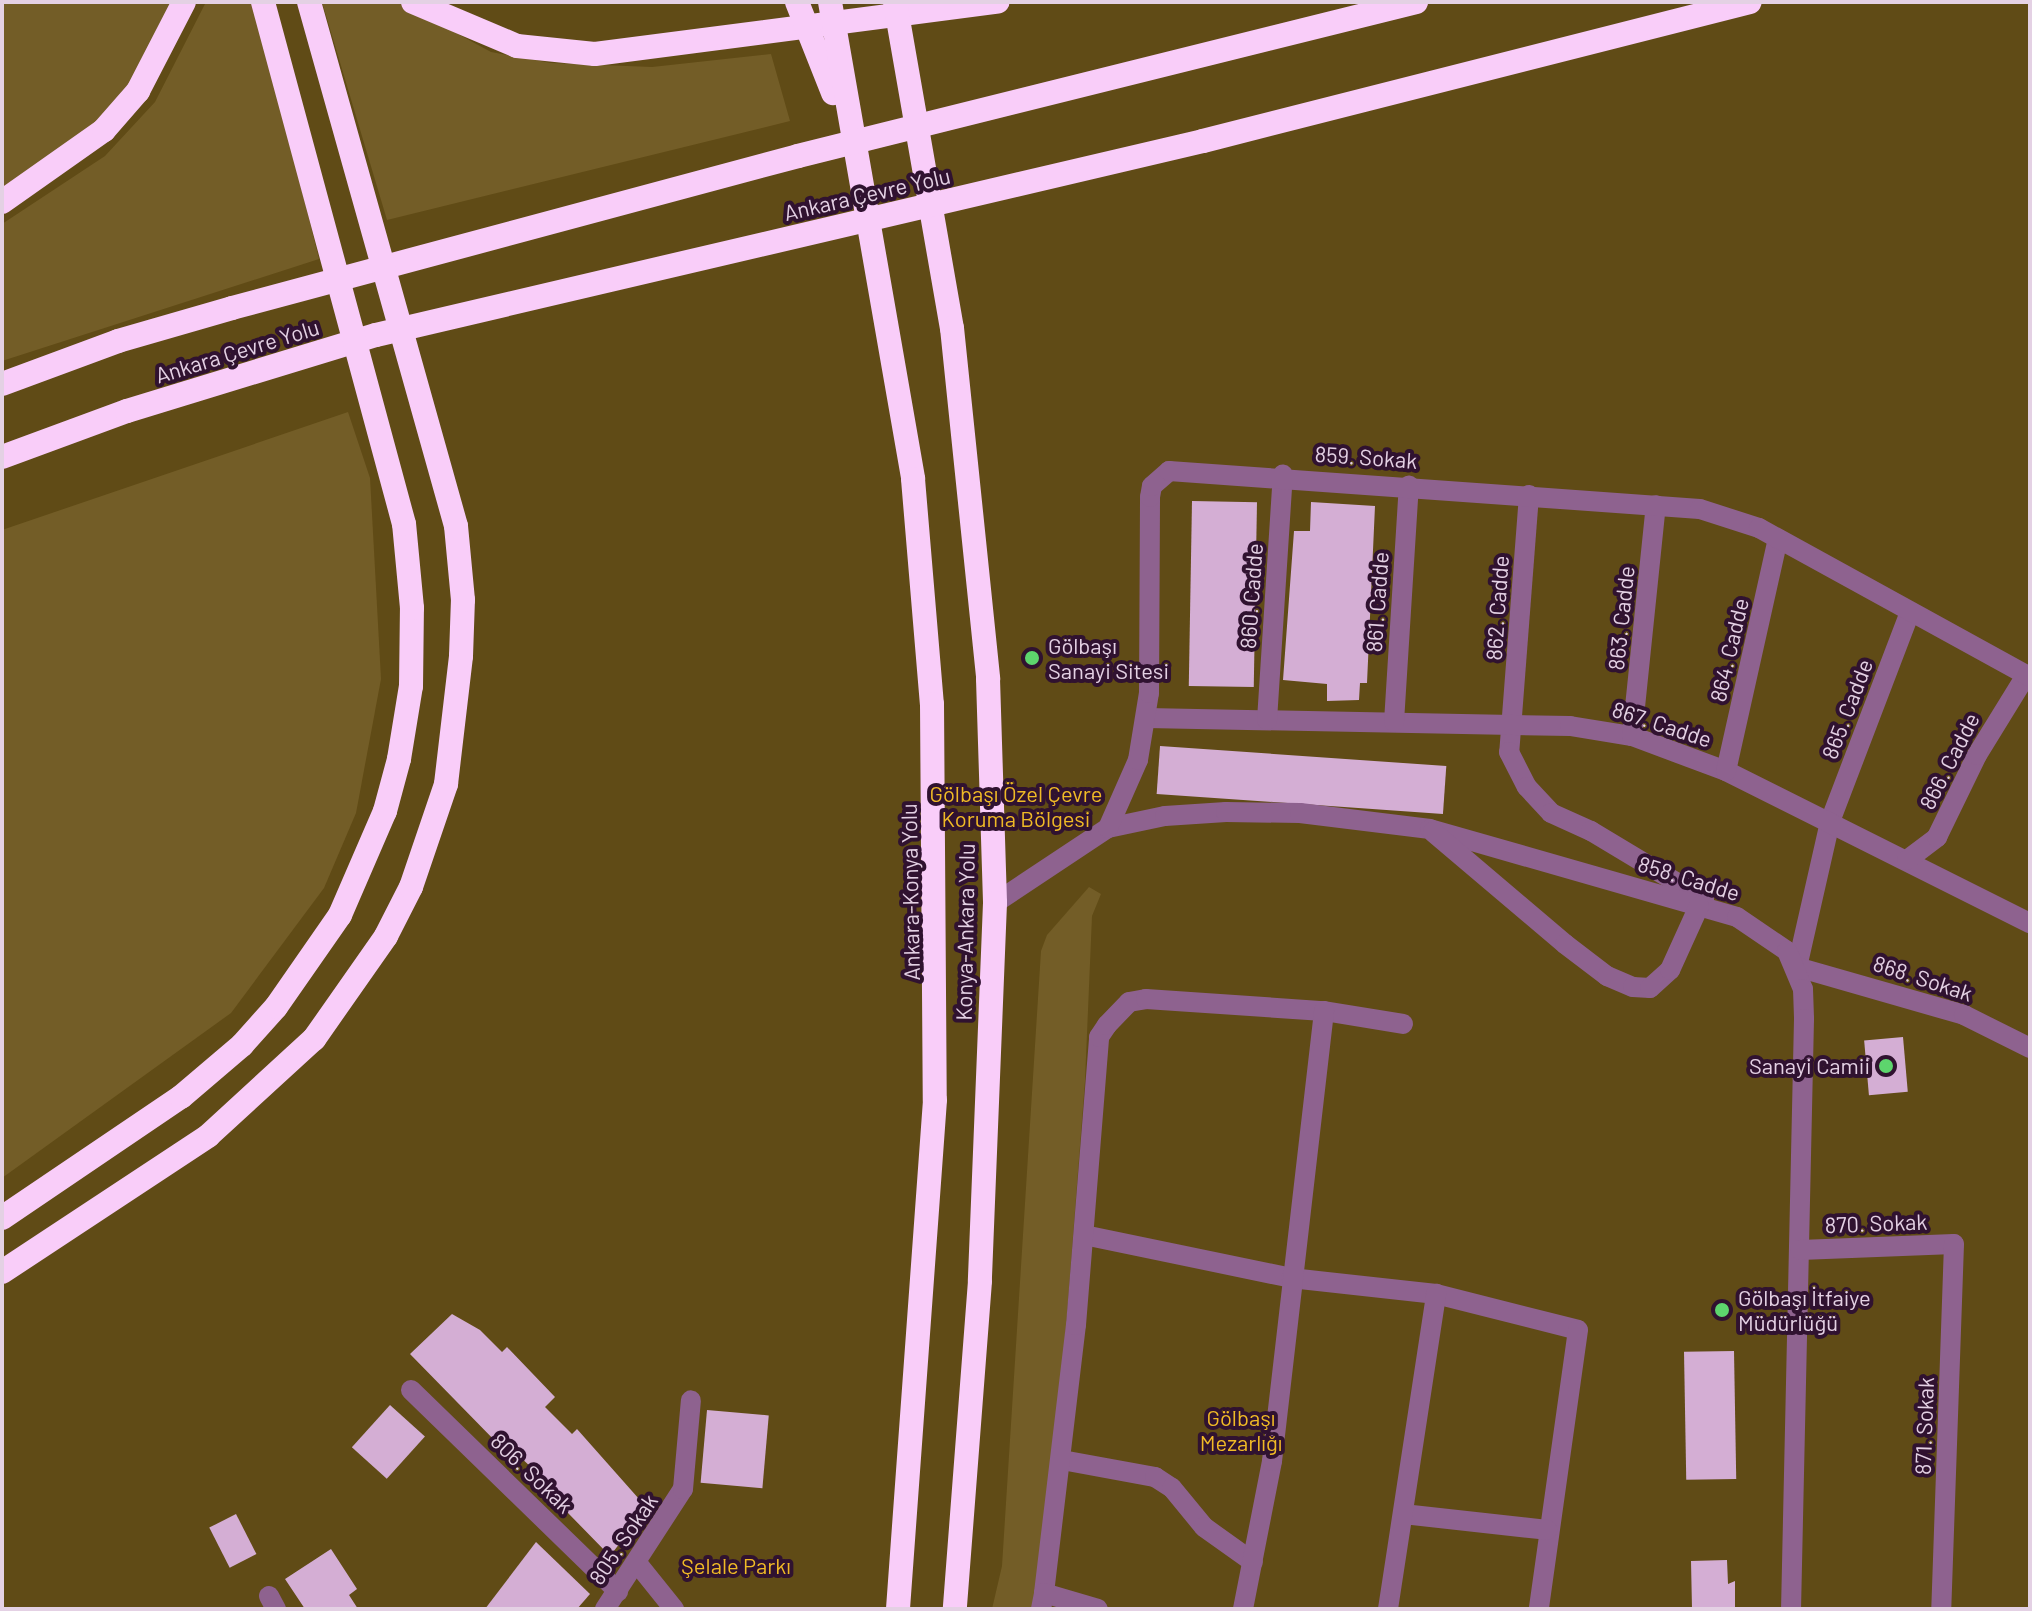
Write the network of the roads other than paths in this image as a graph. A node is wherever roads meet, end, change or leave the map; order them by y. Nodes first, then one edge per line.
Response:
1 (184, 2) edge
2 (263, 2) edge
3 (309, 2) edge
4 (413, 2) edge
5 (797, 2) edge
6 (830, 2) edge
7 (895, 2) edge
8 (998, 2) edge
9 (1416, 2) edge
10 (1750, 2) edge
11 (860, 178) junction
12 (2, 202) edge
13 (2, 384) edge
14 (42, 441) junction
15 (2, 457) edge
16 (2, 464) edge
17 (1283, 475) junction
18 (1409, 485) junction
19 (1529, 495) junction
20 (1656, 505) junction
21 (1778, 539) junction
22 (1910, 612) junction
23 (2028, 677) edge
24 (1147, 718) junction
25 (1267, 720) junction
26 (1394, 722) junction
27 (1512, 725) junction
28 (1632, 736) junction
29 (1726, 771) junction
30 (1830, 822) junction
31 (1108, 828) junction
32 (1430, 829) junction
33 (1907, 860) junction
34 (995, 903) junction
35 (1699, 906) junction
36 (1725, 913) junction
37 (2030, 923) edge
38 (1797, 967) junction
39 (1324, 1011) junction
40 (1403, 1024) dead end
41 (2030, 1048) edge
42 (2, 1218) edge
43 (1084, 1235) junction
44 (1954, 1244) joint
45 (1800, 1250) junction
46 (2, 1272) edge
47 (1291, 1278) junction
48 (1436, 1294) junction
49 (411, 1390) dead end
50 (691, 1400) dead end
51 (1062, 1460) junction
52 (1403, 1514) junction
53 (1547, 1530) junction
54 (1253, 1562) junction
55 (637, 1563) junction
56 (618, 1591) junction
57 (1042, 1601) edge
58 (605, 1609) edge
59 (674, 1609) edge
60 (898, 1609) edge
61 (955, 1609) edge
62 (1098, 1609) edge
63 (1243, 1609) edge
64 (1388, 1609) edge
65 (1539, 1609) edge
66 (1791, 1609) edge
67 (1941, 1609) edge

1 - 12 highway
2 - 42 highway
3 - 46 highway
4 - 8 highway
5 - 11 highway
6 - 11 highway
7 - 34 highway, Konya-Ankara Yolu
9 - 13 highway, Ankara Çevre Yolu
10 - 14 highway, Ankara Çevre Yolu
11 - 60 highway, Ankara-Konya Yolu
14 - 15 highway, Ankara Çevre Yolu
14 - 16 highway
17 - 18 street, 859. Sokak
17 - 24 street, 859. Sokak
17 - 25 street, 860. Cadde
18 - 19 street, 859. Sokak
18 - 26 street, 861. Cadde
19 - 20 street, 859. Sokak
19 - 27 street, 862. Cadde
20 - 21 street, 859. Sokak
20 - 28 street, 863. Cadde
21 - 22 street, 859. Sokak
21 - 29 street, 864. Cadde
22 - 23 street, 859. Sokak
22 - 30 street, 865. Cadde
23 - 33 street, 866. Cadde
24 - 25 street, 867. Cadde
24 - 31 street, 859. Sokak
25 - 26 street, 867. Cadde
26 - 27 street, 867. Cadde
27 - 28 street, 867. Cadde
27 - 36 street, 862. Cadde
28 - 29 street, 867. Cadde
29 - 30 street, 867. Cadde
30 - 33 street, 867. Cadde
30 - 38 street
31 - 32 street, 858. Cadde
31 - 34 street
32 - 35 street, 858. Cadde
32 - 35 street
33 - 37 street, 867. Cadde
34 - 61 highway, Konya-Ankara Yolu
35 - 36 street, 858. Cadde
36 - 38 street, 858. Cadde
38 - 41 street, 868. Sokak
38 - 45 street
39 - 40 street
39 - 43 street
39 - 47 street
43 - 47 street
43 - 51 street
44 - 45 street, 870. Sokak
44 - 67 street, 871. Sokak
45 - 66 street
47 - 48 street
47 - 54 street
48 - 52 street
48 - 53 street
49 - 56 street, 806. Sokak
50 - 55 street, 805. Sokak
51 - 54 street
51 - 57 street
52 - 53 street
52 - 64 street
53 - 65 street
54 - 63 street
55 - 56 street, 805. Sokak
55 - 59 street
56 - 58 street, 805. Sokak
57 - 62 street

